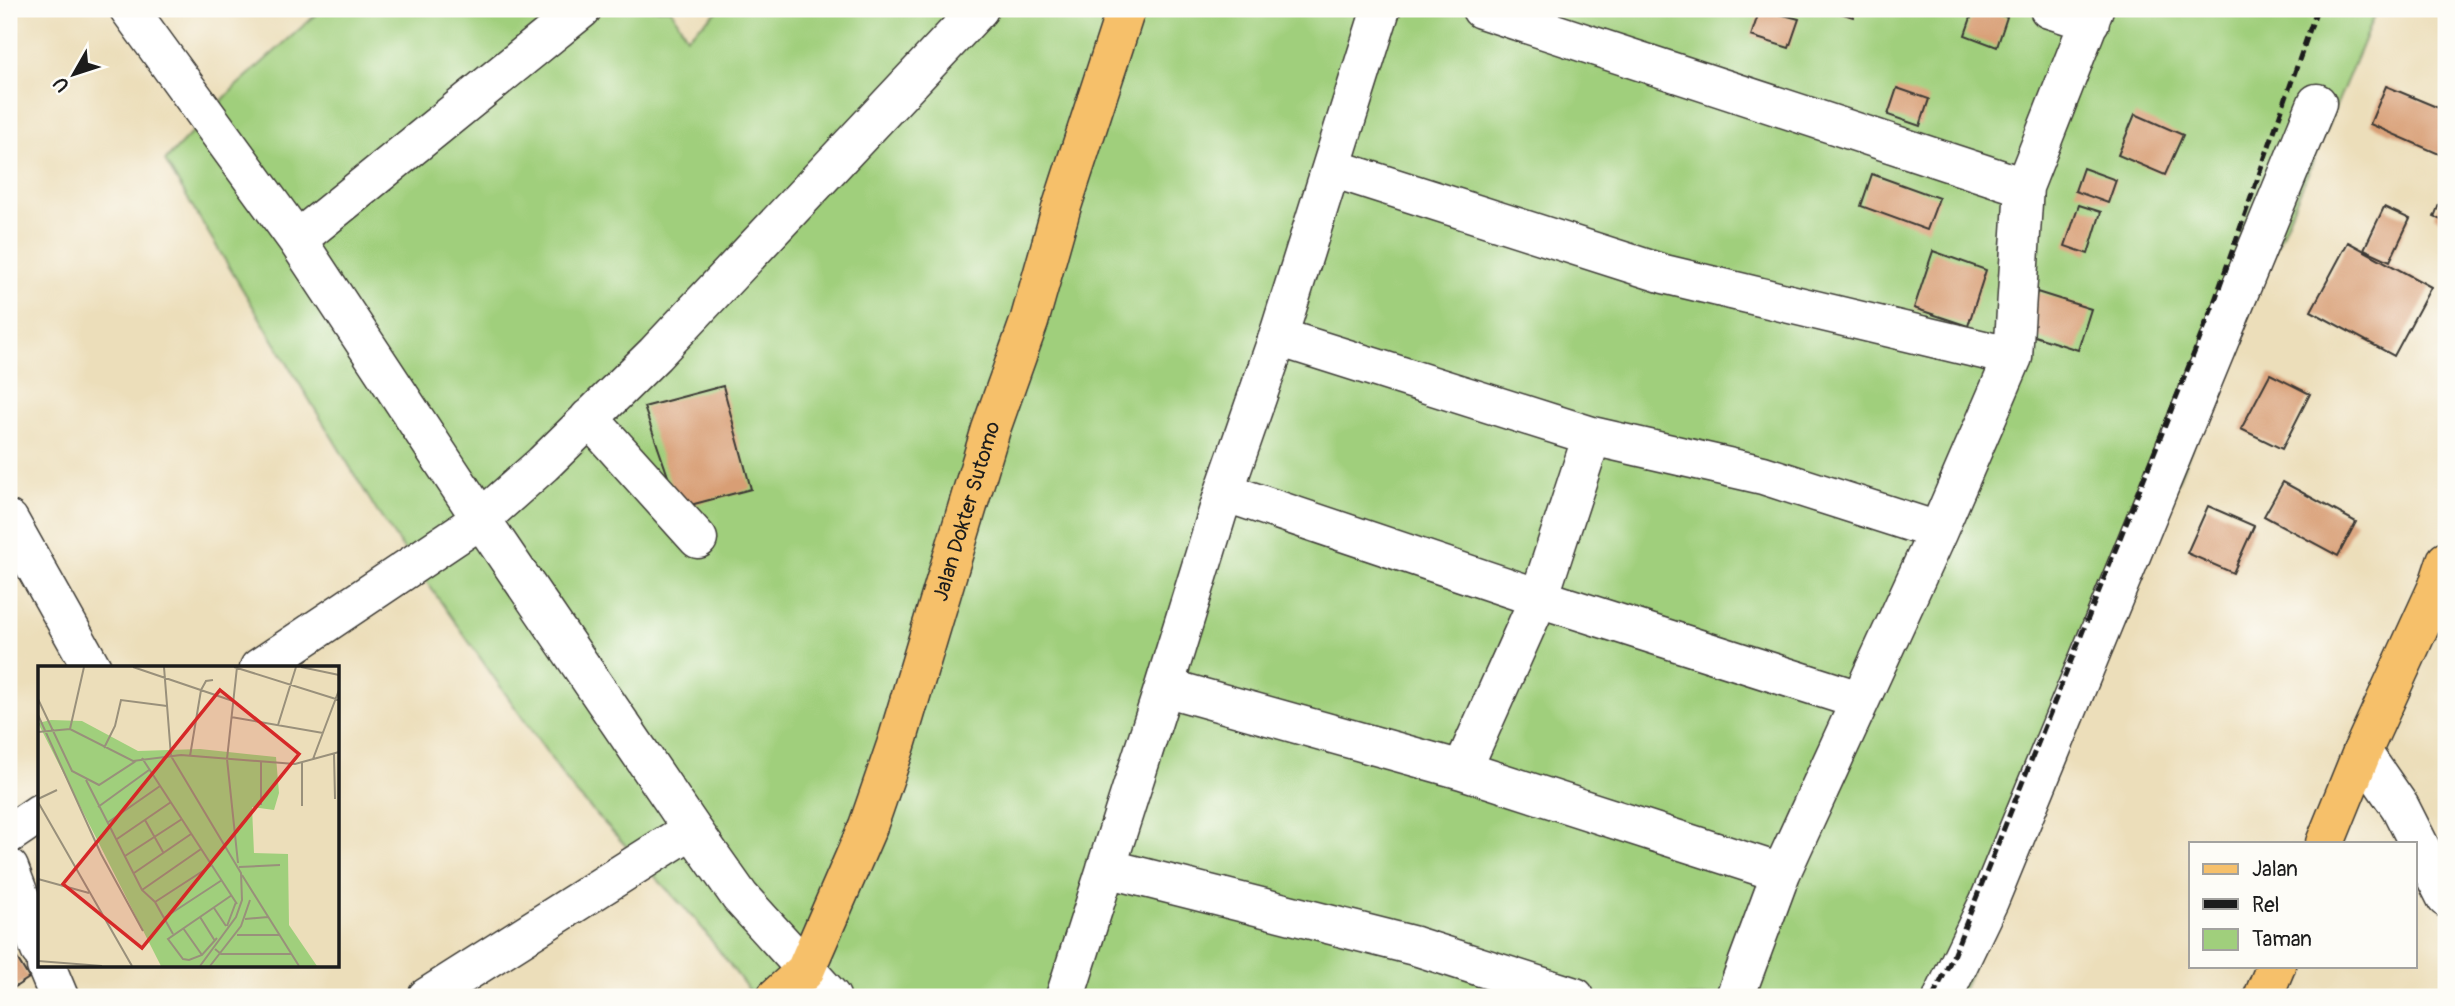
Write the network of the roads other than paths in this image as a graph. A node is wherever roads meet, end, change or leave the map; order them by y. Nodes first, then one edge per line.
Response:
1 (129, 9) edge
2 (582, 9) edge
3 (979, 9) edge
4 (1126, 9) edge
5 (1381, 9) edge
6 (1481, 9) edge
7 (2049, 9) edge
8 (2092, 15) edge
9 (2317, 103) dead end
10 (1332, 169) junction
11 (2024, 187) junction
12 (297, 240) junction
13 (1278, 337) junction
14 (2013, 357) junction
15 (589, 418) junction
16 (1592, 436) junction
17 (1224, 492) junction
18 (481, 519) junction
19 (9, 520) edge
20 (1937, 531) junction
21 (698, 539) dead end
22 (2443, 581) edge
23 (1539, 598) junction
24 (91, 666) edge
25 (262, 666) edge
26 (1164, 687) junction
27 (1859, 700) junction
28 (2362, 752) junction
29 (1462, 770) junction
30 (38, 814) edge
31 (692, 829) junction
32 (9, 834) edge
33 (2325, 842) edge
34 (9, 868) edge
35 (1106, 868) junction
36 (1781, 873) junction
37 (2446, 898) edge
38 (38, 945) edge
39 (47, 968) edge
40 (2275, 968) edge
41 (818, 984) edge
42 (59, 997) edge
43 (427, 997) edge
44 (776, 997) edge
45 (1065, 997) edge
46 (1575, 997) edge
47 (1735, 997) edge
48 (1943, 997) edge
49 (2263, 997) edge

1 - 12 street
2 - 12 street
3 - 15 street
4 - 41 main road, Jalan Dokter Sutomo
5 - 10 street
6 - 11 street
7 - 8 street
8 - 11 street
9 - 48 street
10 - 13 street
10 - 14 street
11 - 14 street
12 - 18 street
13 - 16 street
13 - 17 street
14 - 20 street
15 - 18 street
15 - 21 street
16 - 20 street
16 - 23 street
17 - 23 street
17 - 26 street
18 - 25 street
18 - 31 street
19 - 24 street
20 - 27 street
22 - 28 main road
23 - 27 street
23 - 29 street
26 - 29 street
26 - 35 street
27 - 36 street
28 - 33 main road
28 - 37 street
29 - 36 street
30 - 32 street
31 - 41 street
31 - 43 street
34 - 38 street
35 - 45 street
35 - 46 street
36 - 47 street
39 - 42 street
40 - 49 main road
41 - 44 main road, Jalan Dokter Sutomo

